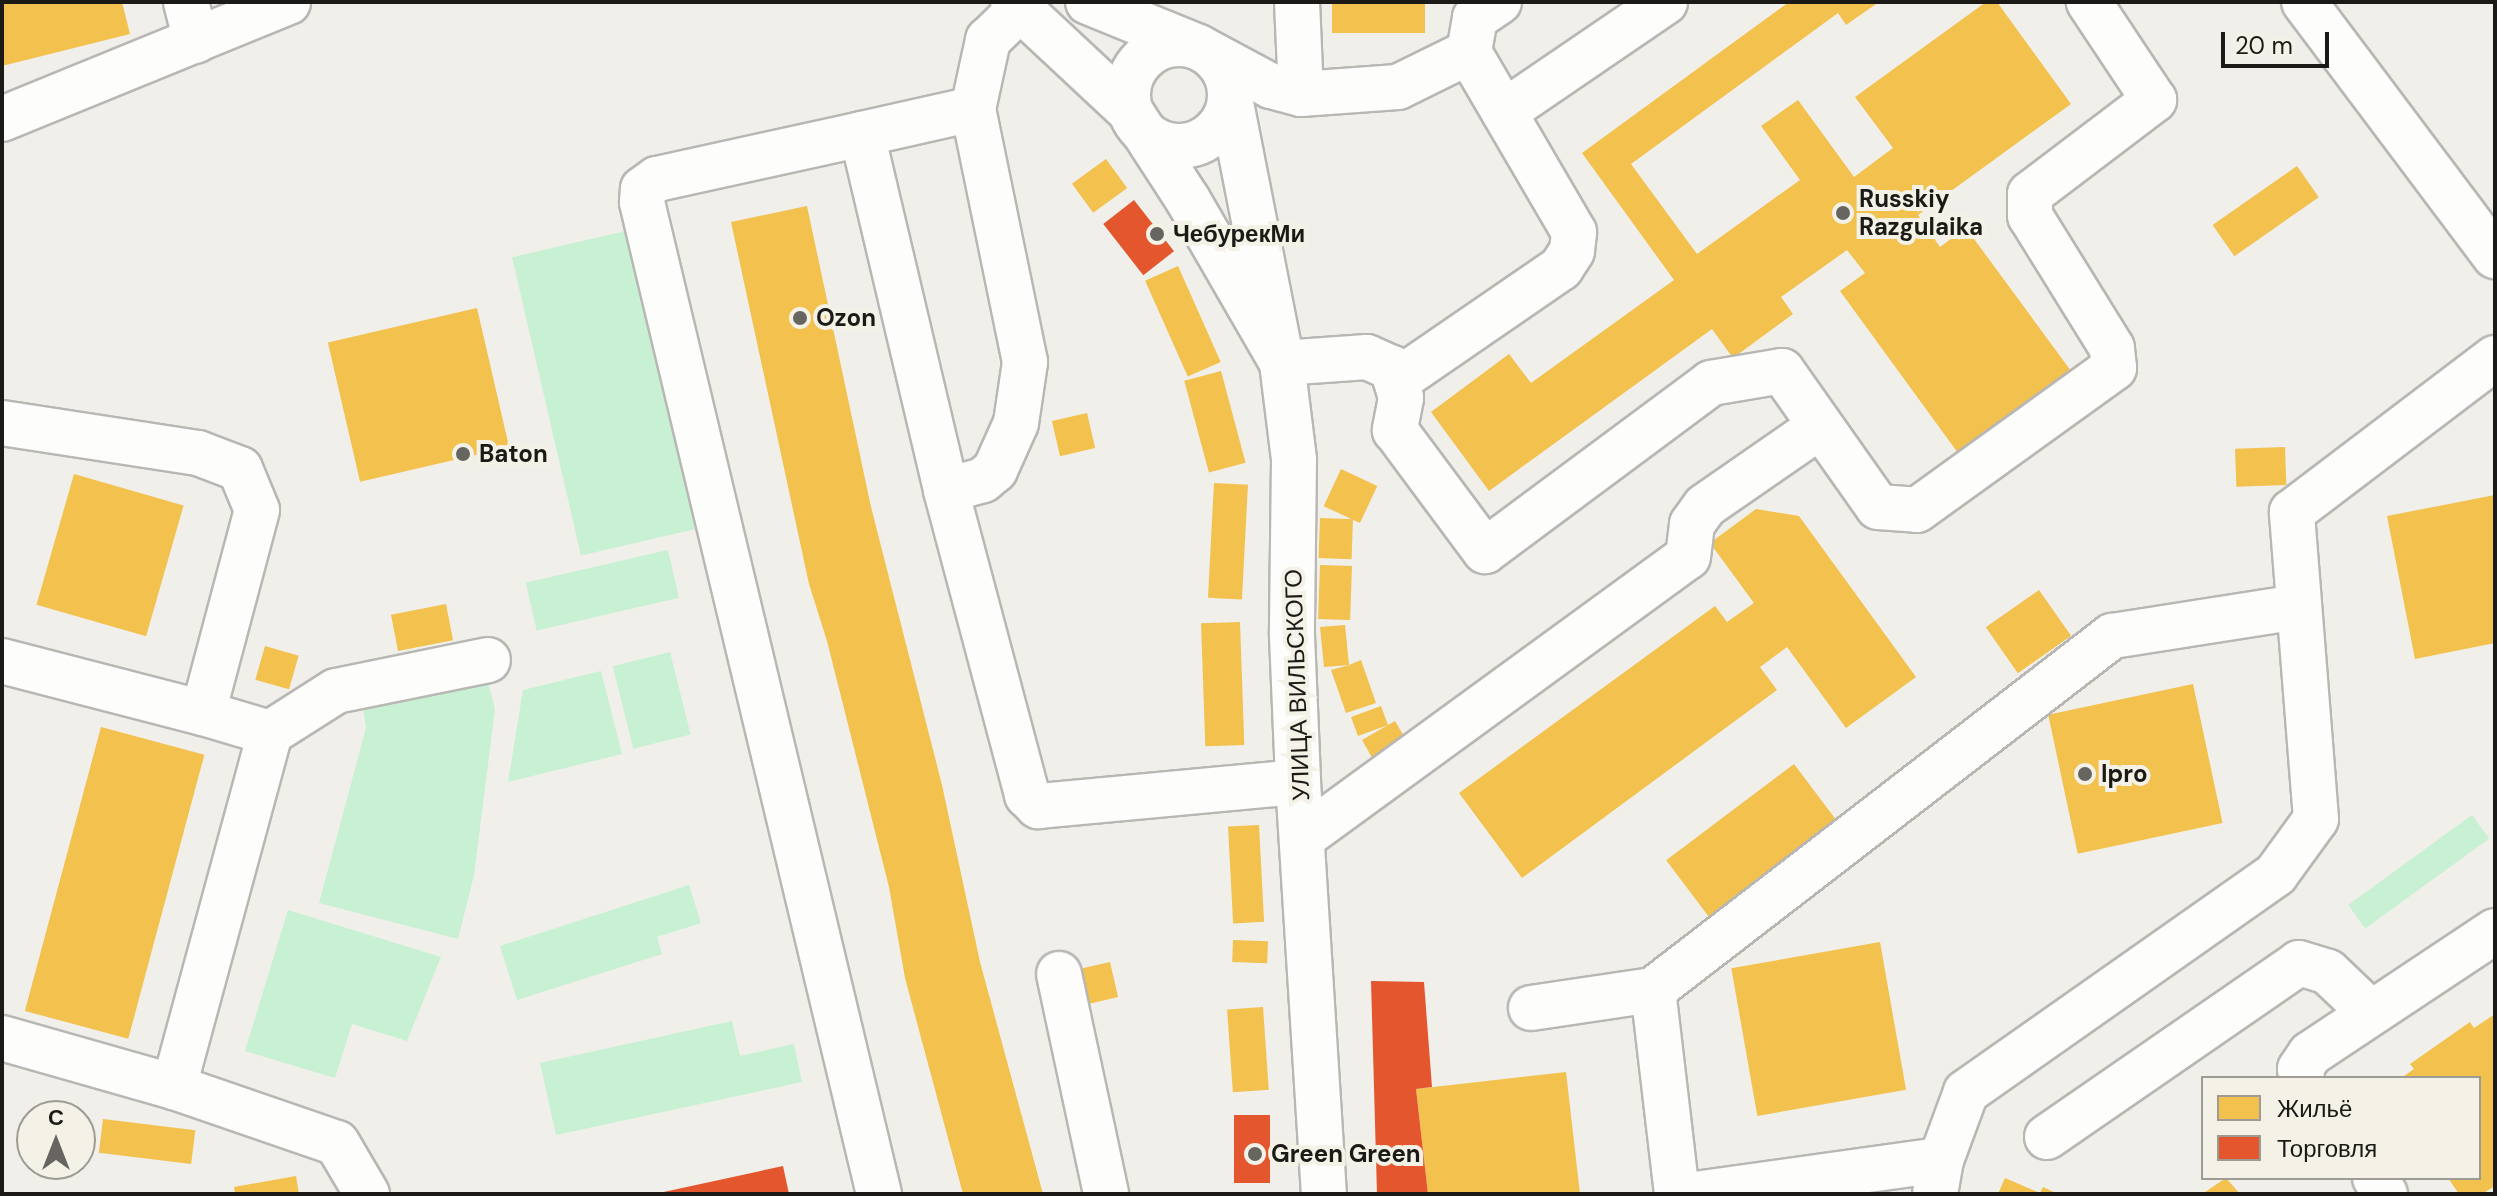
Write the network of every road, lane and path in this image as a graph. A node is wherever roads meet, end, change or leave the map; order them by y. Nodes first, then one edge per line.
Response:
1 (288, 2) edge
2 (1088, 2) edge
3 (1297, 2) edge
4 (1665, 2) edge
5 (2089, 2) edge
6 (2304, 2) edge
7 (1016, 5) edge
8 (1479, 18) edge
9 (191, 22) edge
10 (1198, 47) junction
11 (1301, 94) junction
12 (1231, 103) junction
13 (973, 109) junction
14 (1504, 112) junction
15 (2, 119) edge
16 (1138, 123) junction
17 (862, 134) junction
18 (2495, 256) edge
19 (2495, 358) edge
20 (1282, 363) junction
21 (1398, 380) junction
22 (2, 423) edge
23 (1819, 427) junction
24 (946, 490) junction
25 (2297, 607) junction
26 (488, 660) dead end
27 (2, 661) edge
28 (203, 713) junction
29 (270, 733) junction
30 (1298, 782) junction
31 (1302, 838) junction
32 (2495, 931) edge
33 (1059, 974) dead end
34 (1653, 990) junction
35 (1531, 1008) dead end
36 (2371, 1013) junction
37 (2, 1038) edge
38 (2302, 1076) edge
39 (174, 1087) junction
40 (2047, 1137) dead end
41 (1938, 1177) edge
42 (367, 1194) edge
43 (879, 1194) edge
44 (1106, 1194) edge
45 (1324, 1194) edge
46 (1677, 1194) edge
47 (1695, 1194) edge

1 - 9 street
2 - 10 street
3 - 11 street
4 - 14 street
5 - 23 street
6 - 18 street
7 - 13 street
7 - 16 street
8 - 11 street
8 - 14 street
9 - 15 street
10 - 11 street
10 - 12 street
10 - 16 street
12 - 16 street
12 - 20 street
13 - 17 street
13 - 24 street
14 - 21 street
16 - 20 street, УЛИЦА ВИЛЬСКОГО
17 - 24 street
17 - 43 street
19 - 25 street
20 - 21 street
20 - 30 street, УЛИЦА ВИЛЬСКОГО
21 - 23 street
22 - 28 street
23 - 31 street
24 - 30 street
25 - 34 street
25 - 41 street
26 - 29 street
27 - 28 street
28 - 29 street
29 - 39 street
30 - 31 street, УЛИЦА ВИЛЬСКОГО
31 - 45 street, УЛИЦА ВИЛЬСКОГО
32 - 36 street
33 - 44 street
34 - 35 street
34 - 46 street
36 - 38 street
36 - 40 street
37 - 39 street
39 - 42 street
41 - 47 street

